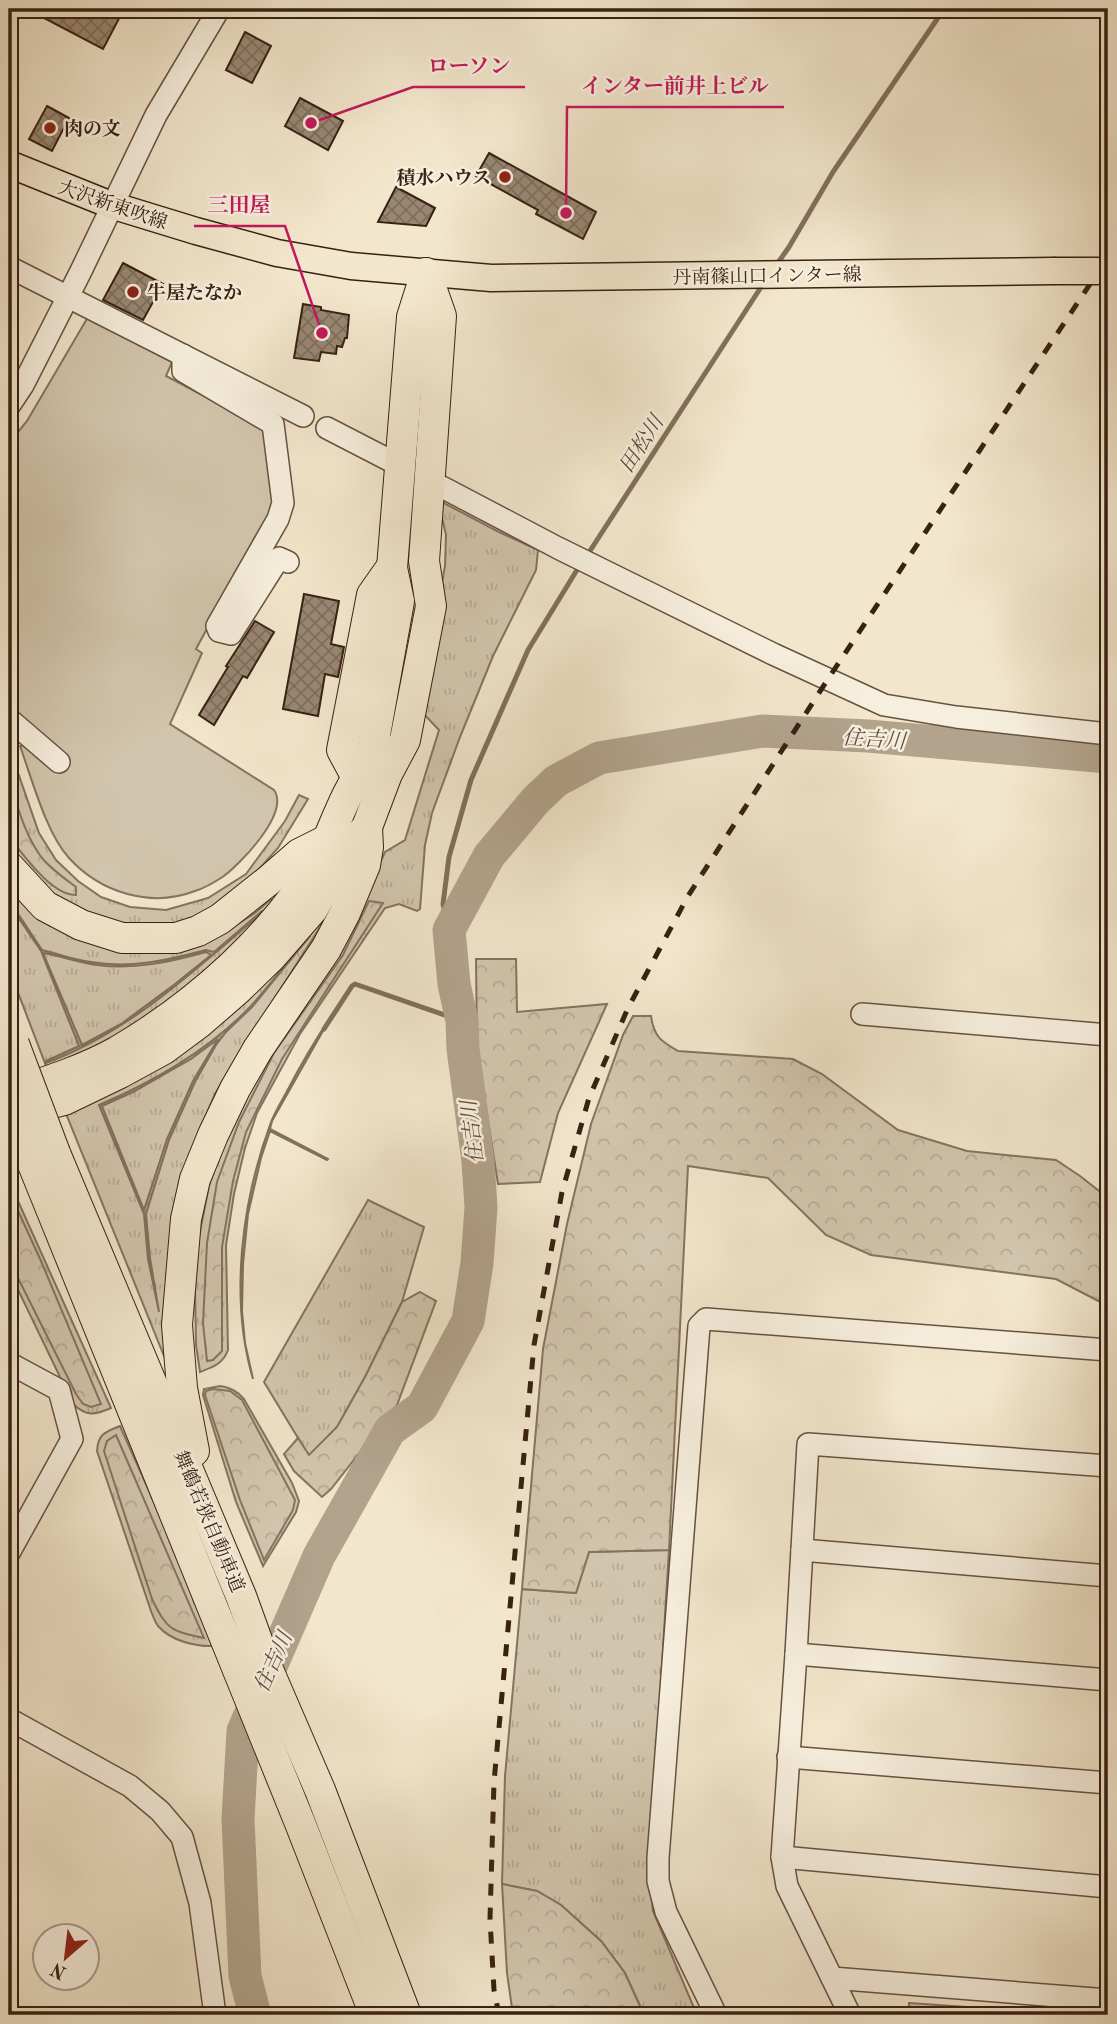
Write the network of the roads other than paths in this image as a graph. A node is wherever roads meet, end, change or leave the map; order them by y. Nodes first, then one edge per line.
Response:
1 (219, 9) edge
2 (9, 164) edge
3 (111, 205) junction
4 (9, 267) edge
5 (1108, 271) edge
6 (426, 273) junction
7 (68, 297) junction
8 (183, 355) junction
9 (9, 406) edge
10 (303, 416) dead end
11 (327, 428) dead end
12 (389, 460) dead end
13 (442, 487) dead end
14 (288, 562) dead end
15 (9, 719) edge
16 (1108, 734) edge
17 (59, 762) dead end
18 (367, 827) junction
19 (327, 840) junction
20 (9, 867) edge
21 (862, 1014) dead end
22 (1108, 1035) edge
23 (12, 1036) edge
24 (9, 1094) edge
25 (9, 1102) edge
26 (9, 1115) edge
27 (27, 1157) edge
28 (1108, 1350) edge
29 (9, 1363) edge
30 (1108, 1466) edge
31 (204, 1507) junction
32 (802, 1550) junction
33 (9, 1553) edge
34 (1108, 1576) edge
35 (796, 1654) junction
36 (1108, 1679) edge
37 (9, 1719) edge
38 (788, 1757) junction
39 (1108, 1783) edge
40 (782, 1857) junction
41 (1108, 1887) edge
42 (832, 1978) junction
43 (1108, 2000) edge
44 (215, 2015) edge
45 (375, 2015) edge
46 (406, 2015) edge
47 (716, 2015) edge
48 (850, 2015) edge

1 - 3 street
2 - 3 main road, 大沢新東吹線
3 - 6 main road, 大沢新東吹線
3 - 7 street
4 - 7 street
5 - 6 main road, 丹南篠山口インター線, bridge
6 - 18 highway
6 - 19 highway
7 - 8 street
7 - 9 street
8 - 10 street
8 - 14 street
11 - 12 street
13 - 16 street
15 - 17 street
18 - 26 highway
18 - 31 highway
19 - 20 highway
19 - 24 highway
21 - 22 street
23 - 27 highway, 舞鶴若狭自動車道, bridge
25 - 27 highway, 舞鶴若狭自動車道, bridge
27 - 31 highway, 舞鶴若狭自動車道
27 - 45 highway, 舞鶴若狭自動車道
28 - 47 street
29 - 33 street
30 - 32 street
31 - 46 highway, 舞鶴若狭自動車道
32 - 34 street
32 - 35 street
35 - 36 street
35 - 38 street
37 - 44 street
38 - 39 street
38 - 40 street
40 - 41 street
40 - 42 street
42 - 43 street
42 - 48 street

